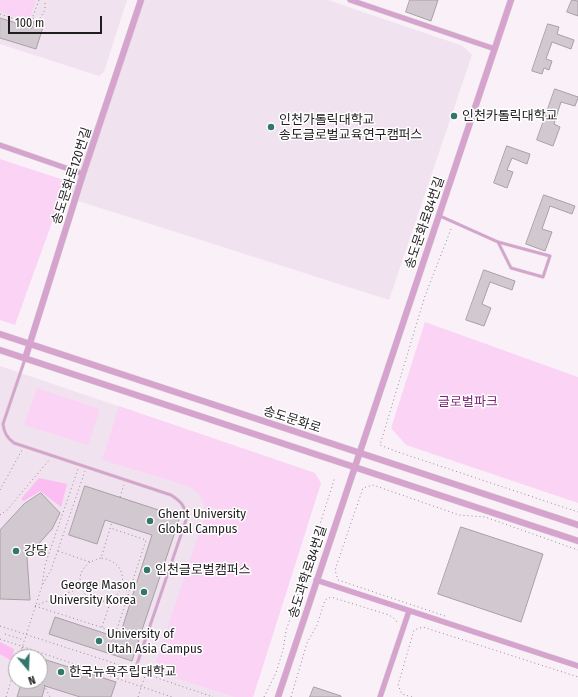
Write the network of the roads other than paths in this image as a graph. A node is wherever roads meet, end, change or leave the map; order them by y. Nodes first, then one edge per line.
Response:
1 (141, 0) edge
2 (350, 0) edge
3 (511, 0) edge
4 (495, 49) junction
5 (0, 146) edge
6 (83, 174) junction
7 (439, 216) junction
8 (498, 242) junction
9 (0, 334) edge
10 (30, 344) junction
11 (0, 350) edge
12 (25, 359) junction
13 (359, 454) junction
14 (355, 467) junction
15 (578, 525) edge
16 (578, 541) edge
17 (316, 580) junction
18 (409, 611) junction
19 (142, 633) dead end
20 (147, 634) junction
21 (578, 666) edge
22 (136, 667) dead end
23 (278, 697) edge
24 (380, 697) edge

1 - 6 street, 송도문화로120번길
2 - 4 street
3 - 4 street, 송도문화로84번길
4 - 7 street, 송도문화로84번길
5 - 6 street
6 - 10 street, 송도문화로120번길
7 - 8 lane
7 - 13 street, 송도문화로84번길
8 - 8 lane
9 - 10 street, 송도문화로
10 - 12 street, 송도문화로120번길
10 - 13 street, 송도문화로
11 - 12 street, 송도문화로
12 - 14 street, 송도문화로
12 - 20 lane
13 - 14 street, 송도과학로84번길
13 - 15 street, 송도문화로
14 - 16 street, 송도문화로
14 - 17 street, 송도과학로84번길
17 - 18 street
17 - 23 street, 송도과학로84번길
18 - 21 street
18 - 24 street
19 - 20 lane
20 - 22 lane

